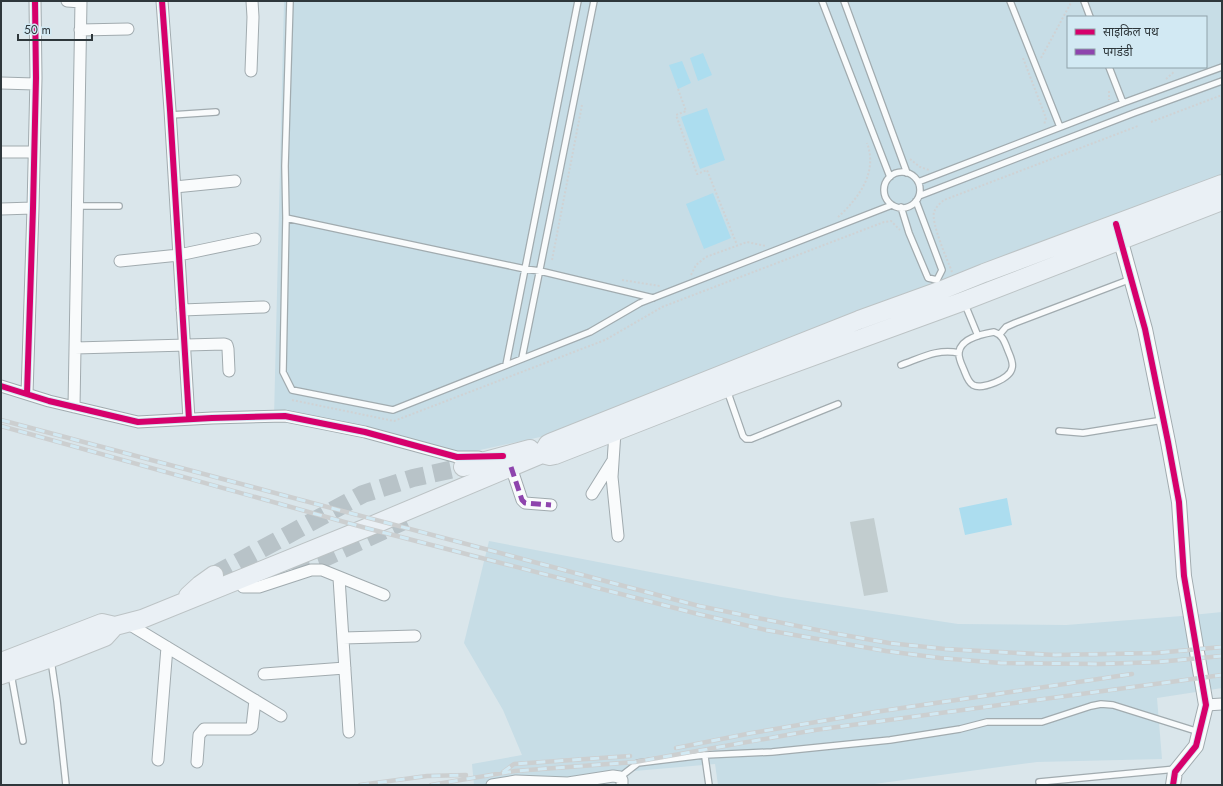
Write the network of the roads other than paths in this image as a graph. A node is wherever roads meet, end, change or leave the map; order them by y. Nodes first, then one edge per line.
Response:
1 (35, 1) edge
2 (67, 1) edge
3 (81, 1) edge
4 (162, 1) edge
5 (252, 1) edge
6 (290, 1) edge
7 (578, 1) edge
8 (594, 1) edge
9 (822, 1) edge
10 (844, 1) edge
11 (1010, 1) edge
12 (1084, 1) edge
13 (1090, 16) edge
14 (128, 29) dead end
15 (80, 30) junction
16 (1222, 67) edge
17 (1110, 68) edge
18 (251, 71) dead end
19 (1222, 81) edge
20 (1, 83) edge
21 (35, 84) junction
22 (1123, 103) junction
23 (216, 112) dead end
24 (171, 115) junction
25 (1060, 127) junction
26 (1, 152) edge
27 (34, 152) junction
28 (907, 173) junction
29 (890, 177) junction
30 (235, 181) dead end
31 (918, 182) junction
32 (1222, 184) edge
33 (175, 187) junction
34 (917, 198) junction
35 (1222, 201) edge
36 (892, 205) junction
37 (77, 206) junction
38 (119, 206) dead end
39 (33, 208) junction
40 (901, 208) junction
41 (1, 209) edge
42 (286, 218) junction
43 (1118, 231) junction
44 (255, 239) dead end
45 (179, 255) junction
46 (120, 262) dead end
47 (525, 269) junction
48 (540, 271) junction
49 (1131, 279) junction
50 (948, 296) junction
51 (653, 298) junction
52 (264, 307) dead end
53 (182, 310) junction
54 (862, 329) junction
55 (1000, 334) junction
56 (978, 336) junction
57 (184, 346) junction
58 (75, 348) junction
59 (959, 353) junction
60 (522, 358) junction
61 (506, 365) junction
62 (901, 365) dead end
63 (229, 371) dead end
64 (1, 386) edge
65 (726, 388) junction
66 (27, 394) junction
67 (838, 404) dead end
68 (74, 407) junction
69 (189, 419) junction
70 (1164, 420) junction
71 (1059, 431) dead end
72 (615, 432) junction
73 (548, 451) junction
74 (613, 460) junction
75 (463, 467) tunnel mouth
76 (510, 468) junction
77 (592, 494) dead end
78 (550, 505) dead end
79 (618, 536) dead end
80 (214, 575) tunnel mouth
81 (267, 578) tunnel mouth
82 (339, 578) junction
83 (243, 587) junction
84 (384, 595) dead end
85 (179, 605) junction
86 (121, 624) junction
87 (415, 636) dead end
88 (342, 638) junction
89 (167, 647) junction
90 (53, 652) junction
91 (345, 668) junction
92 (4, 670) edge
93 (264, 674) dead end
94 (255, 700) junction
95 (1222, 704) edge
96 (1206, 706) junction
97 (281, 716) dead end
98 (349, 732) dead end
99 (1200, 732) junction
100 (23, 741) dead end
101 (705, 756) junction
102 (158, 760) dead end
103 (197, 762) dead end
104 (1178, 769) junction
105 (621, 781) edge
106 (1039, 782) dead end
107 (66, 785) edge
108 (492, 785) edge
109 (709, 785) edge
110 (1173, 785) edge

1 - 21 street
2 - 3 street
3 - 15 street
4 - 24 street
5 - 18 street
6 - 42 lane
7 - 47 lane
8 - 48 lane
9 - 29 lane
10 - 28 lane
11 - 25 lane
12 - 13 lane
14 - 15 street
15 - 37 street
16 - 22 lane
17 - 22 lane
19 - 34 lane
20 - 21 street
21 - 27 street
22 - 25 lane
23 - 24 lane
24 - 33 street
25 - 31 lane
26 - 27 street
27 - 39 street
28 - 29 lane
28 - 31 lane
29 - 36 lane
30 - 33 street
31 - 34 lane
32 - 43 main road
33 - 45 street
34 - 40 lane
34 - 50 lane
35 - 43 main road
36 - 40 lane
36 - 51 lane
37 - 38 lane
37 - 58 street
39 - 41 street
39 - 66 street
40 - 50 lane
42 - 47 lane
42 - 61 lane
43 - 49 street
43 - 50 main road
43 - 50 main road
44 - 45 street
45 - 46 street
45 - 53 street
47 - 48 lane
47 - 61 lane
48 - 51 lane
48 - 60 lane
49 - 55 lane
49 - 70 street
50 - 54 main road
50 - 56 lane
51 - 60 lane
52 - 53 street
53 - 57 street
54 - 65 main road
54 - 73 main road
55 - 56 lane
55 - 59 lane
56 - 59 lane
57 - 58 street
57 - 63 street
57 - 69 street
58 - 68 street
59 - 62 lane
60 - 61 lane
64 - 66 street
65 - 67 lane
65 - 72 main road
66 - 68 street
68 - 69 street
69 - 76 street
70 - 71 lane
70 - 96 street
72 - 73 main road
72 - 74 street
73 - 76 main road
74 - 77 street
74 - 79 street
75 - 76 main road
76 - 78 street
76 - 85 main road
80 - 85 main road
81 - 83 main road
82 - 83 street
82 - 84 street
82 - 88 street
83 - 85 main road
85 - 86 main road
86 - 89 street
86 - 90 main road
87 - 88 street
88 - 91 street
89 - 94 street
89 - 102 street
90 - 92 main road
90 - 107 lane
91 - 93 street
91 - 98 street
92 - 100 lane
94 - 97 street
94 - 103 street
95 - 96 street
96 - 99 street
99 - 101 lane
99 - 104 street
101 - 105 lane
101 - 109 lane
104 - 106 lane
104 - 110 street
105 - 108 street

